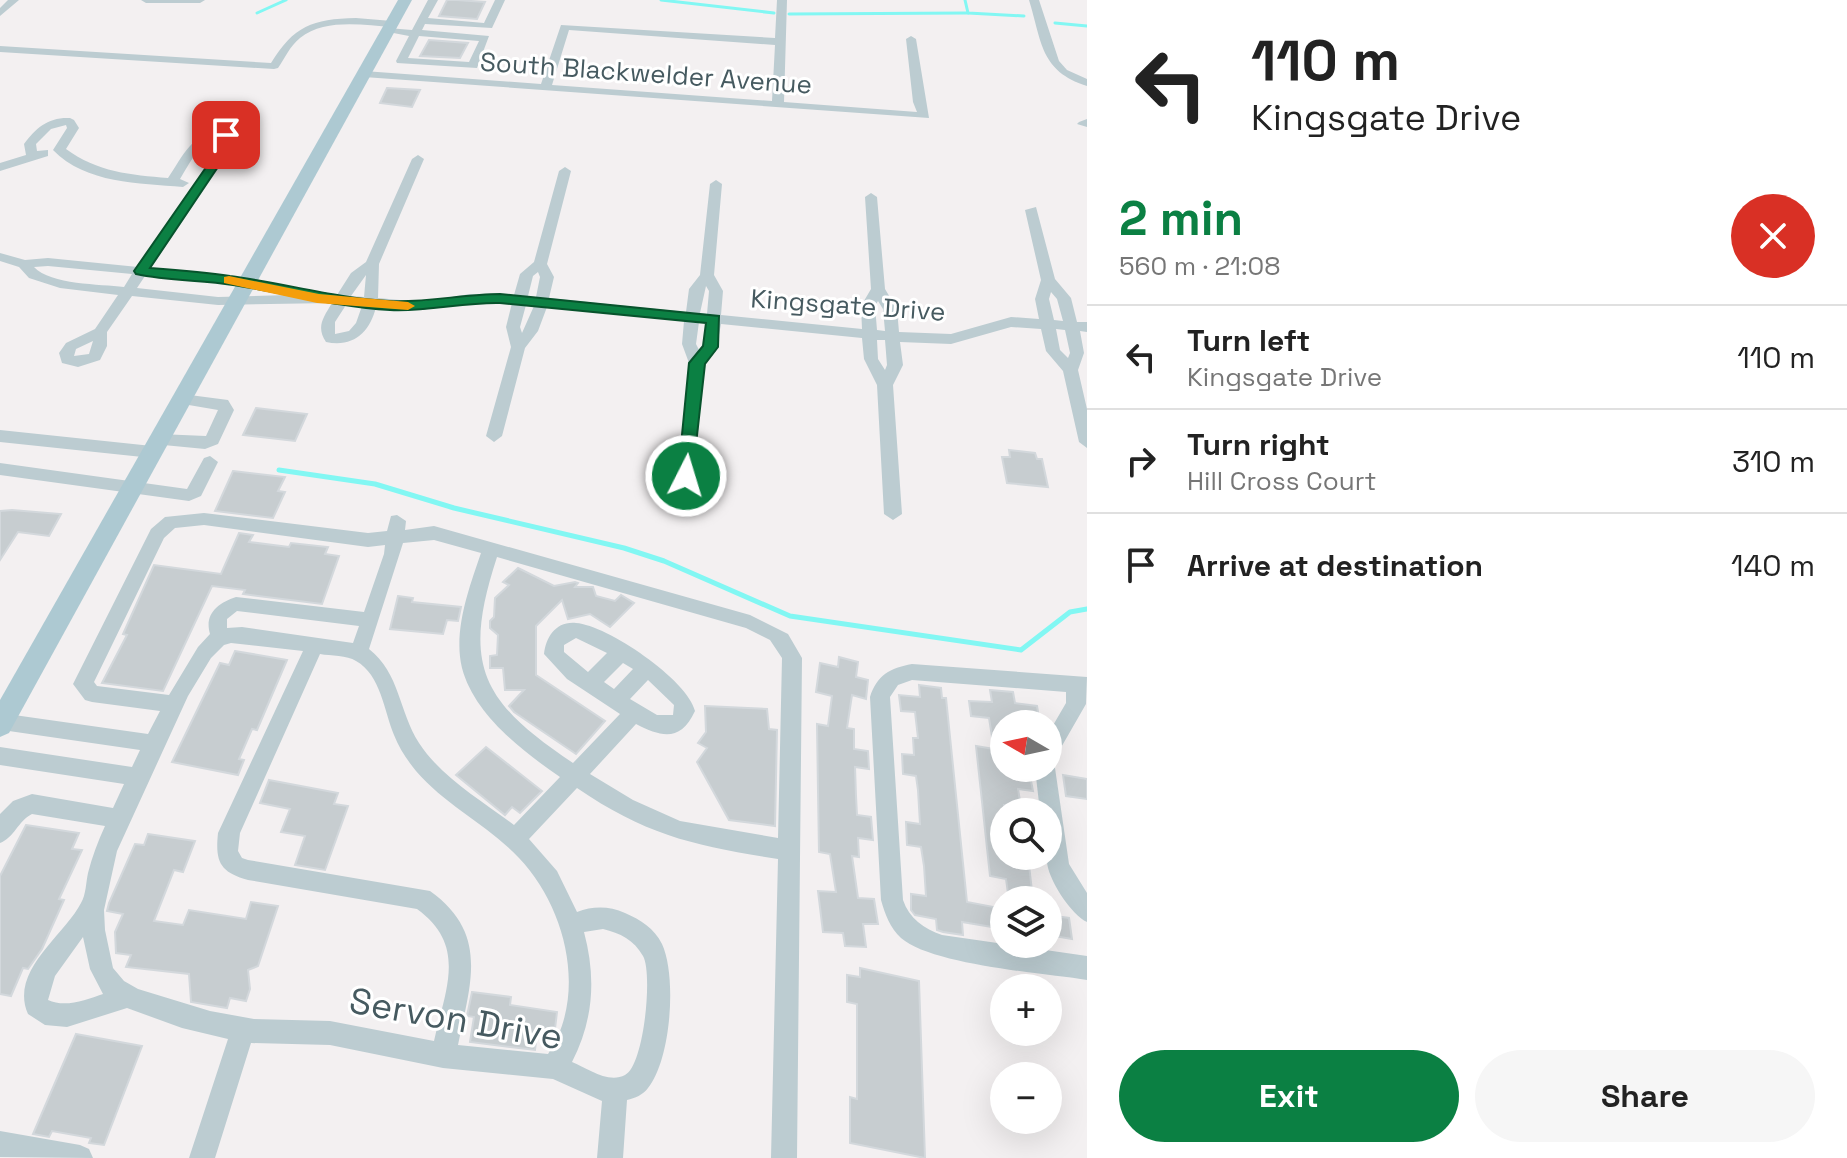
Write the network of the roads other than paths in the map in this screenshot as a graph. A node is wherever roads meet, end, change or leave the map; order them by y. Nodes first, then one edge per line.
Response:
1 (14, 0) edge
2 (146, 0) edge
3 (200, 0) edge
4 (405, 0) edge
5 (433, 0) edge
6 (500, 0) edge
7 (1034, 0) edge
8 (782, 9) edge
9 (0, 13) edge
10 (422, 21) junction
11 (390, 28) junction
12 (416, 33) junction
13 (911, 39) dead end
14 (781, 42) junction
15 (0, 49) edge
16 (364, 74) junction
17 (1087, 83) edge
18 (546, 87) junction
19 (778, 105) junction
20 (59, 150) junction
21 (32, 156) junction
22 (418, 159) dead end
23 (0, 167) edge
24 (565, 171) dead end
25 (172, 182) junction
26 (198, 184) junction
27 (716, 184) dead end
28 (871, 197) dead end
29 (1031, 210) dead end
30 (0, 257) edge
31 (24, 264) junction
32 (372, 264) junction
33 (540, 264) junction
34 (141, 271) junction
35 (707, 275) junction
36 (1048, 280) junction
37 (878, 289) junction
38 (127, 292) junction
39 (242, 292) junction
40 (317, 298) junction
41 (520, 300) junction
42 (341, 301) junction
43 (367, 303) junction
44 (541, 303) junction
45 (691, 317) junction
46 (714, 319) junction
47 (1047, 323) junction
48 (1079, 326) edge
49 (100, 332) dead end
50 (870, 334) junction
51 (893, 337) junction
52 (518, 347) junction
53 (697, 363) junction
54 (1070, 370) junction
55 (885, 385) junction
56 (182, 399) junction
57 (0, 436) edge
58 (494, 436) dead end
59 (1087, 442) edge
60 (156, 446) junction
61 (210, 462) dead end
62 (0, 469) edge
63 (686, 476) dead end
64 (133, 487) junction
65 (893, 514) dead end
66 (397, 529) junction
67 (491, 549) junction
68 (370, 620) junction
69 (221, 637) junction
70 (315, 645) junction
71 (359, 652) junction
72 (621, 652) junction
73 (646, 669) junction
74 (590, 683) junction
75 (1081, 684) edge
76 (175, 704) junction
77 (625, 707) junction
78 (1, 723) edge
79 (1062, 728) edge
80 (156, 744) junction
81 (0, 756) edge
82 (576, 776) junction
83 (138, 777) junction
84 (1047, 782) edge
85 (119, 819) junction
86 (0, 833) edge
87 (515, 839) junction
88 (788, 850) junction
89 (92, 907) junction
90 (1087, 911) edge
91 (572, 925) junction
92 (1087, 968) edge
93 (126, 997) junction
94 (243, 1030) junction
95 (443, 1056) junction
96 (554, 1067) junction
97 (614, 1091) junction
98 (0, 1144) edge
99 (80, 1158) edge
100 (202, 1158) edge
101 (610, 1158) edge
102 (784, 1158) edge

1 - 9 street
2 - 3 street
4 - 11 main road
5 - 10 street
6 - 10 street
7 - 17 street
8 - 14 street
10 - 12 street
11 - 12 street
11 - 15 street
11 - 16 main road
12 - 12 street
13 - 19 street, South Blackwelder Avenue
14 - 18 street
14 - 19 street
16 - 18 street, South Blackwelder Avenue
16 - 39 main road
18 - 19 street, South Blackwelder Avenue
20 - 21 street
20 - 21 street
20 - 25 street
21 - 23 street
22 - 32 street
24 - 33 street
25 - 26 street
25 - 26 street
26 - 34 street
27 - 35 street
28 - 37 street
29 - 36 street
30 - 31 street, Kingsgate Drive
31 - 34 street, Kingsgate Drive
31 - 38 street, Kingsgate Drive
32 - 42 street
32 - 43 street
33 - 41 street
33 - 44 street
34 - 38 street
34 - 39 street, Kingsgate Drive
35 - 45 street
35 - 46 street
36 - 47 street
36 - 48 street
37 - 50 street
37 - 51 street
38 - 39 street, Kingsgate Drive
38 - 49 street
39 - 40 street, Kingsgate Drive
39 - 40 street, Kingsgate Drive
39 - 56 main road
40 - 42 street, Kingsgate Drive
41 - 43 street, Kingsgate Drive
41 - 44 street, Kingsgate Drive
41 - 52 street
42 - 43 street, Kingsgate Drive
42 - 43 street
44 - 45 street, Kingsgate Drive
44 - 52 street
45 - 46 street, Kingsgate Drive
45 - 53 street
46 - 50 street, Kingsgate Drive
46 - 53 street
47 - 48 street, Kingsgate Drive
47 - 51 street, Kingsgate Drive
47 - 54 street
48 - 54 street
50 - 51 street, Kingsgate Drive
50 - 55 street
51 - 55 street
52 - 58 street
53 - 63 street
54 - 59 street
55 - 65 street
56 - 60 main road
56 - 60 street
57 - 60 street
60 - 64 main road
61 - 64 street
62 - 64 street
64 - 78 main road
66 - 67 street
66 - 68 street
66 - 76 street
67 - 82 street
67 - 88 street
68 - 69 street
68 - 71 street
69 - 70 street
69 - 76 street
70 - 71 street
70 - 95 street
71 - 87 street
72 - 73 street
72 - 74 street
72 - 74 street
73 - 77 street
73 - 77 street
74 - 77 street
75 - 79 street
75 - 92 street
76 - 80 street
77 - 82 street
78 - 80 street
80 - 83 street
81 - 83 street
82 - 87 street
82 - 88 street
83 - 85 street
84 - 90 street
85 - 86 street
85 - 89 street
87 - 91 street
88 - 102 street
89 - 93 street
89 - 93 street
91 - 96 street
91 - 97 street
93 - 94 street, Servon Drive
94 - 95 street, Servon Drive
94 - 100 street
95 - 96 street, Servon Drive
96 - 97 street, Servon Drive
97 - 101 street
98 - 99 street

